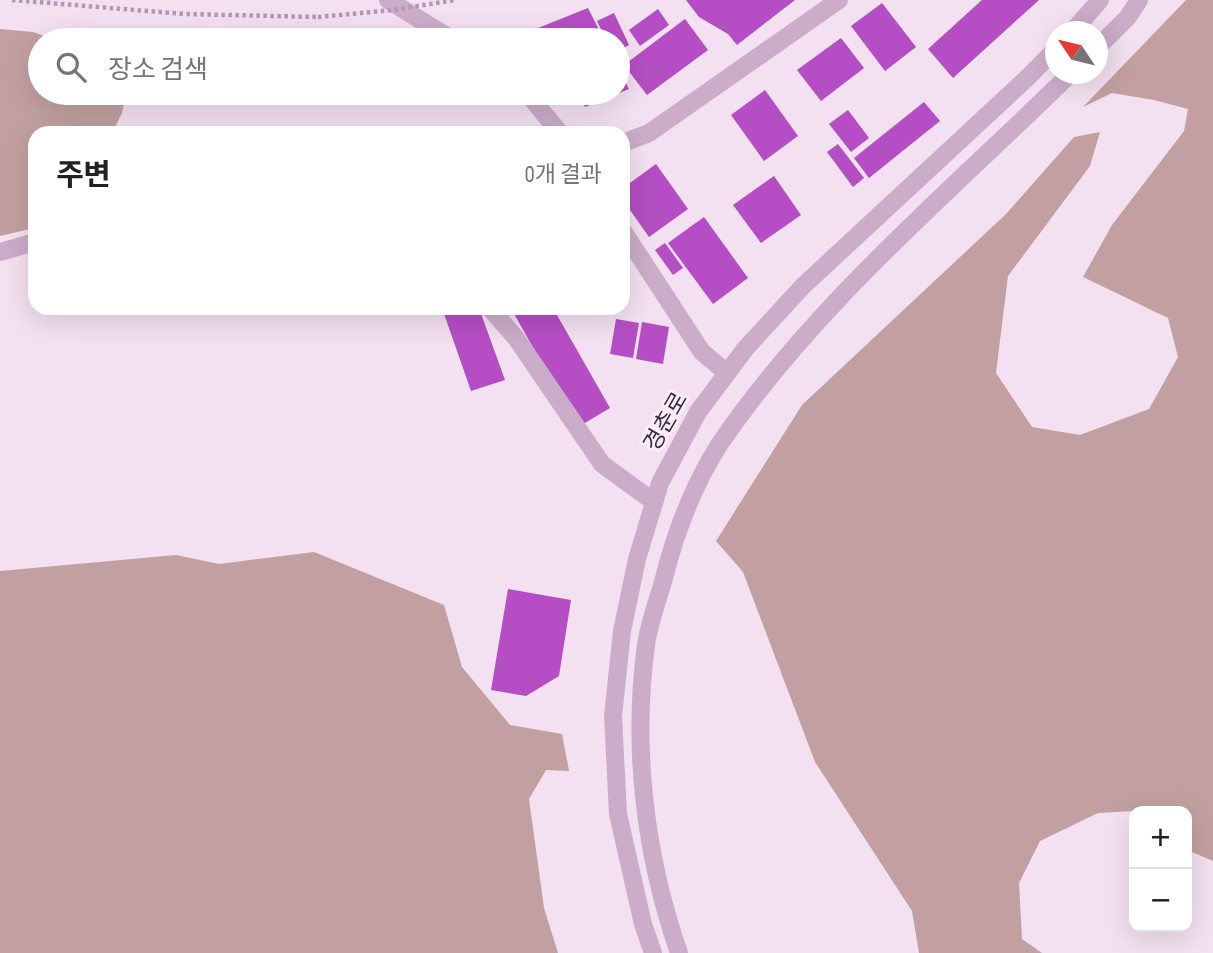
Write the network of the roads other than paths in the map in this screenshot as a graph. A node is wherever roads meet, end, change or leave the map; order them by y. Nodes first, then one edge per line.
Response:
1 (388, 0) edge
2 (839, 0) edge
3 (1100, 0) edge
4 (1139, 0) edge
5 (1082, 21) edge
6 (434, 28) edge
7 (1108, 36) edge
8 (1045, 59) edge
9 (1060, 84) edge
10 (537, 105) edge
11 (554, 126) edge
12 (630, 140) edge
13 (630, 242) edge
14 (28, 244) edge
15 (0, 253) edge
16 (496, 315) edge
17 (727, 373) junction
18 (654, 502) junction
19 (653, 953) edge
20 (679, 953) edge

1 - 6 street
2 - 12 street
3 - 5 street
4 - 7 street
8 - 17 street, 경춘로
9 - 20 street
10 - 11 street
13 - 17 street
14 - 15 street
16 - 18 street
17 - 18 street, 경춘로
18 - 19 street, 경춘로

